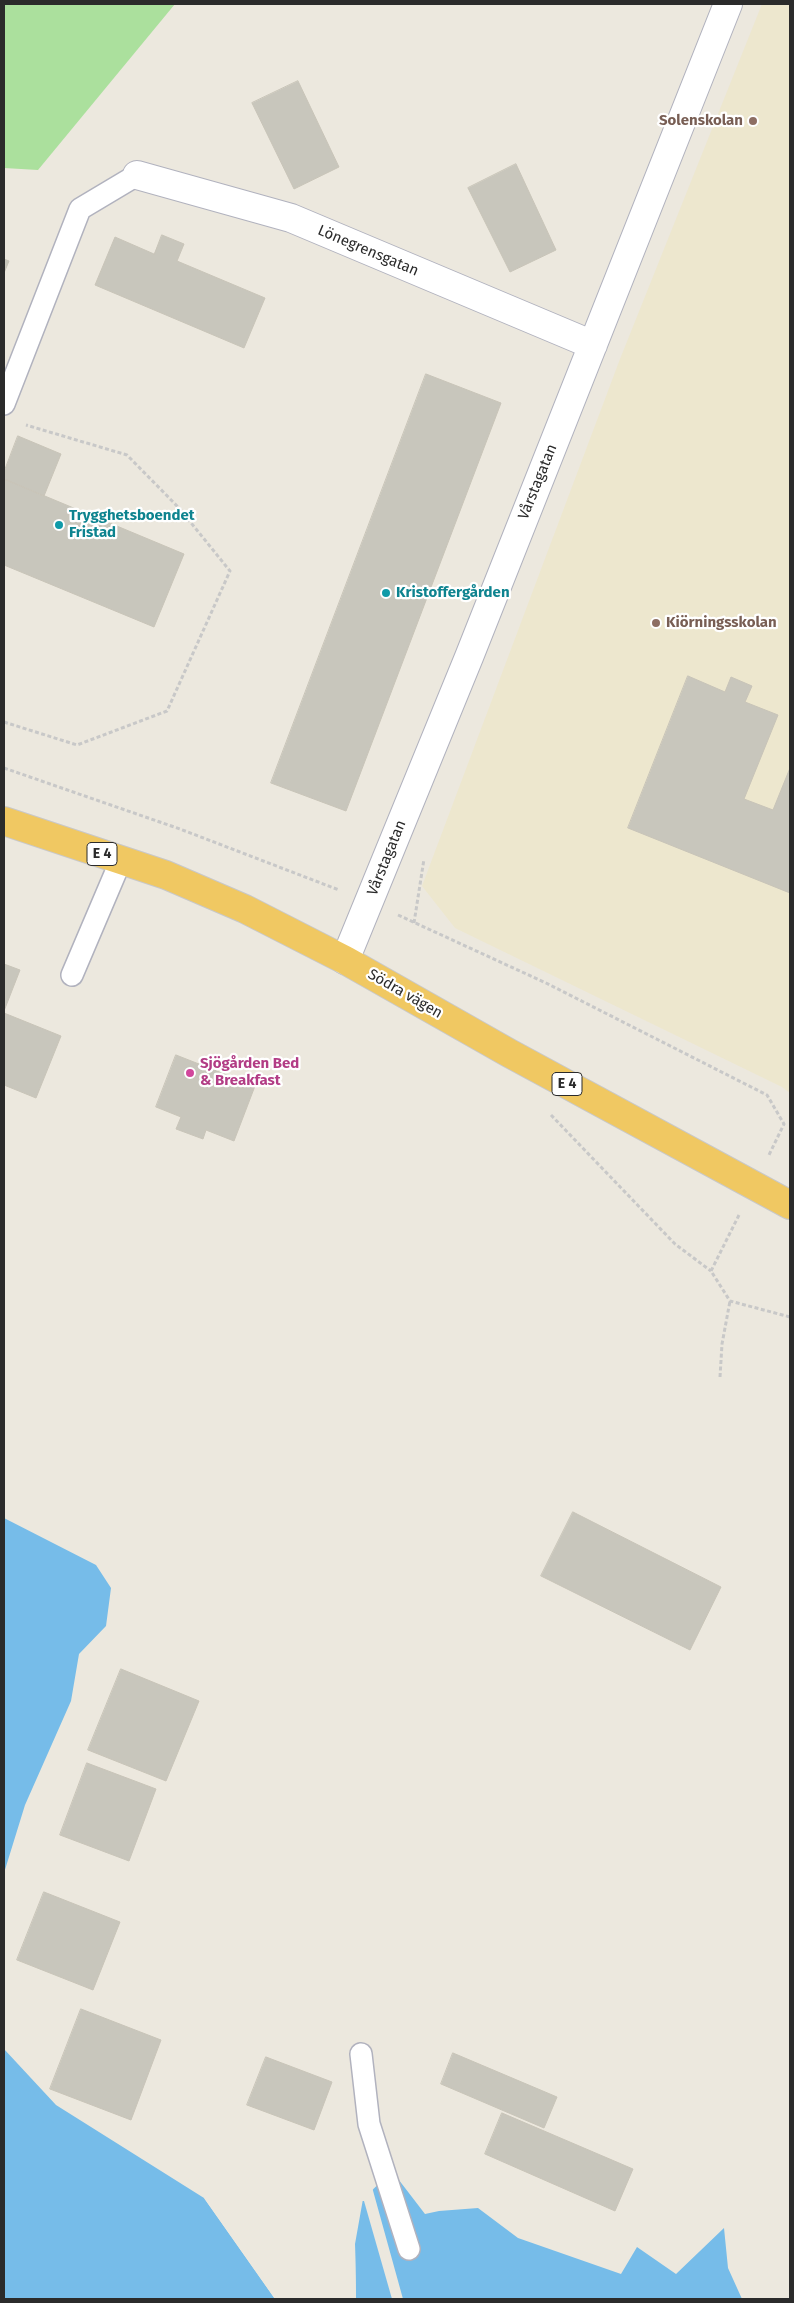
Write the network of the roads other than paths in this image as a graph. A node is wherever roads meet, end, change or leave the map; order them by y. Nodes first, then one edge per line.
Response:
1 (728, 4) edge
2 (137, 175) joint
3 (593, 345) junction
4 (4, 404) edge
5 (4, 821) edge
6 (121, 860) junction
7 (345, 960) junction
8 (72, 975) dead end
9 (790, 1205) edge
10 (361, 2054) dead end
11 (409, 2249) dead end

1 - 3 street, Vårstagatan
2 - 3 street, Lönegrensgatan
2 - 4 lane
3 - 7 street, Vårstagatan
5 - 6 highway, Södra vägen / E 4
6 - 7 highway, Södra vägen / E 4
6 - 8 lane
7 - 9 highway, Södra vägen / E 4
10 - 11 lane

